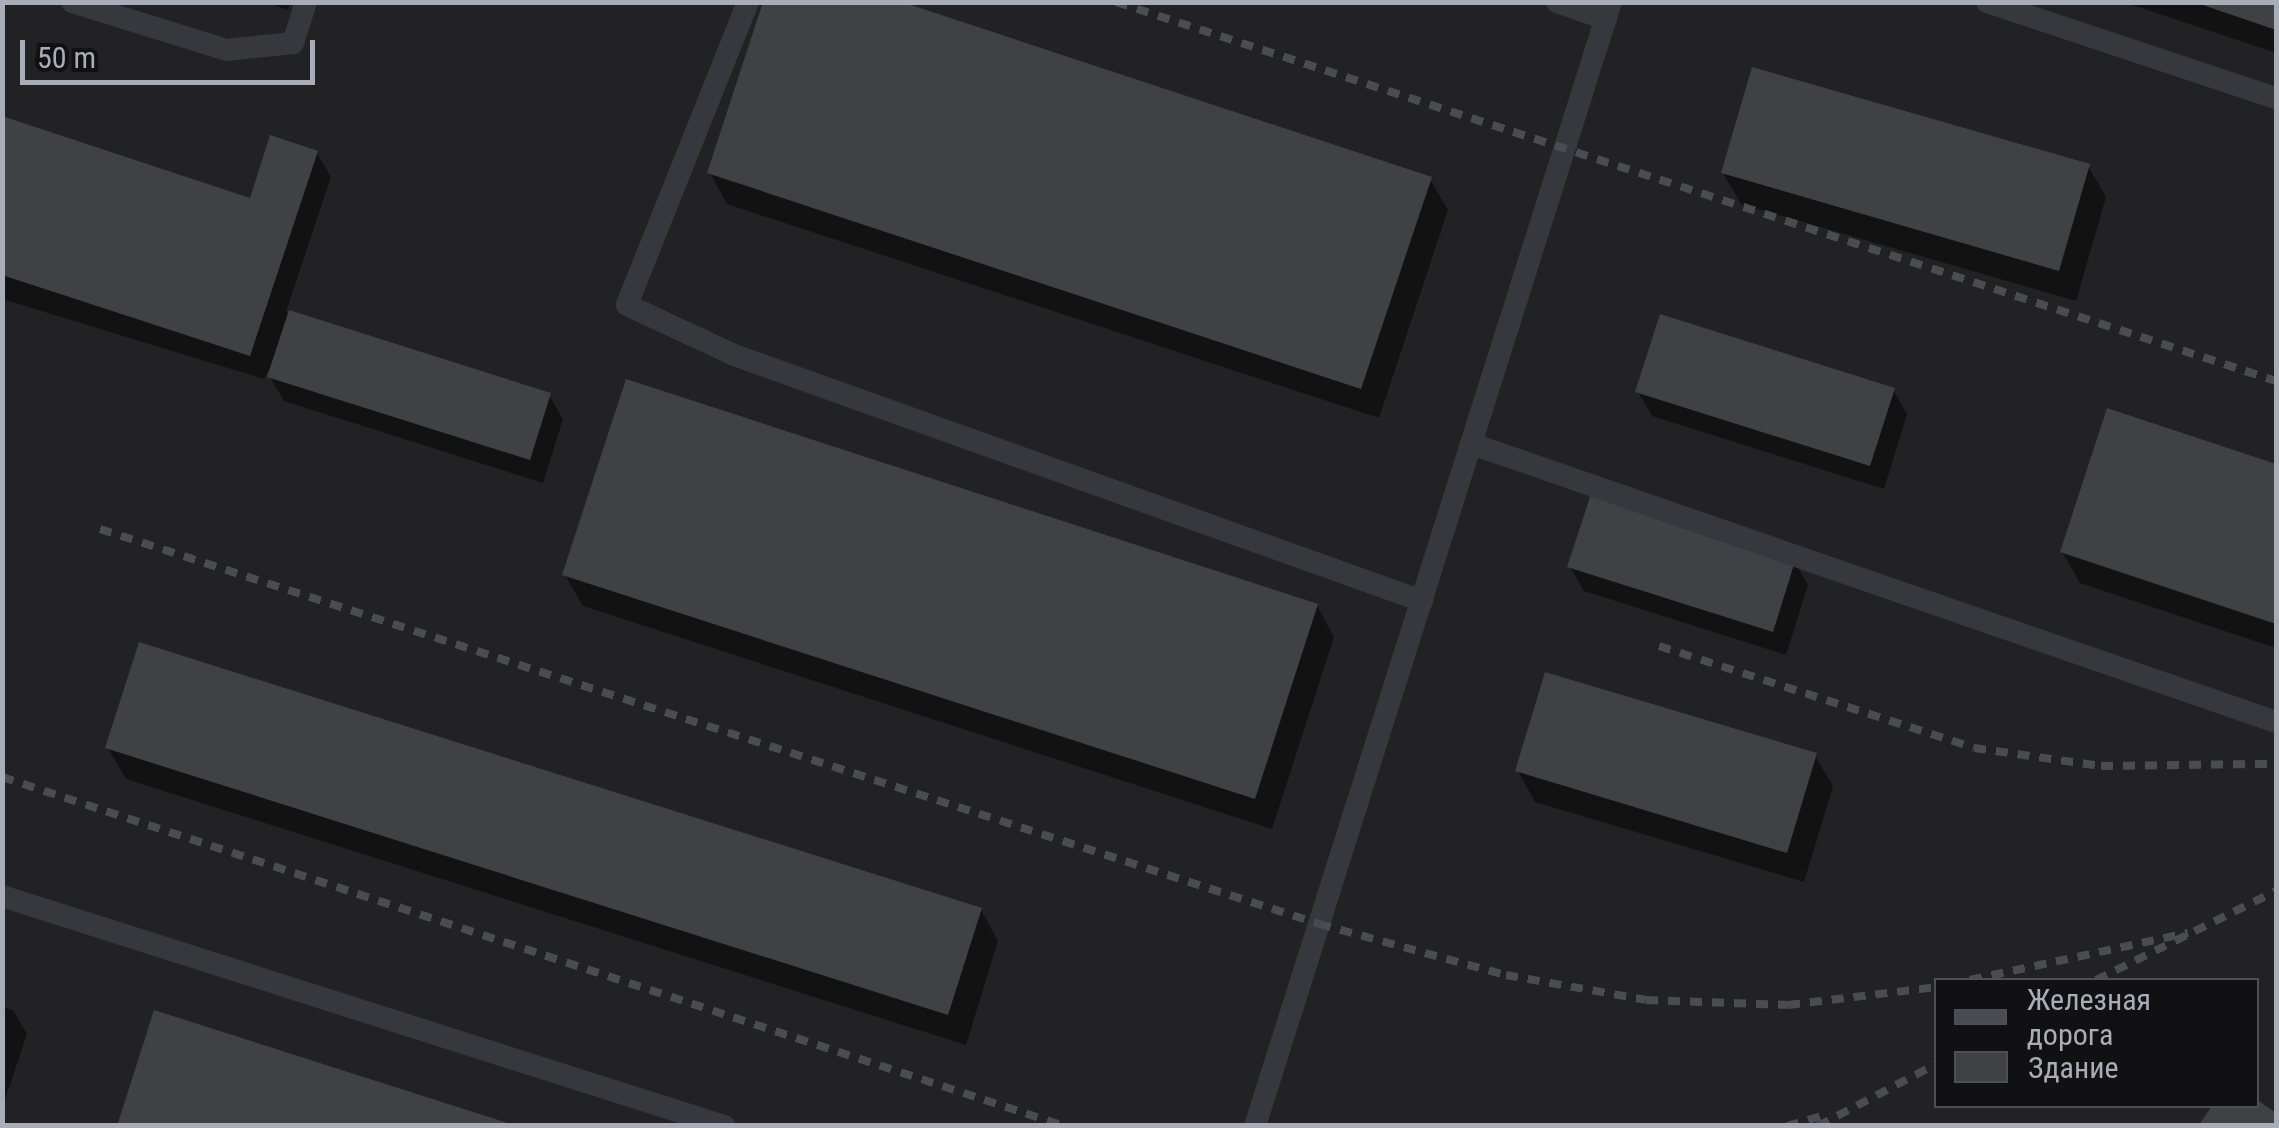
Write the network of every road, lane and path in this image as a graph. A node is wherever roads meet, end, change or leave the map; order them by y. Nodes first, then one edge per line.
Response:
1 (72, 2) edge
2 (306, 2) edge
3 (748, 2) edge
4 (1558, 2) edge
5 (1987, 2) edge
6 (1608, 11) edge
7 (2276, 98) edge
8 (1472, 444) junction
9 (1422, 601) junction
10 (2276, 722) edge
11 (2, 896) edge
12 (724, 1126) edge
13 (1255, 1126) edge

1 - 2 lane
3 - 9 lane
4 - 6 lane
5 - 7 lane
6 - 8 lane
8 - 9 lane
8 - 10 lane
9 - 13 lane
11 - 12 lane

